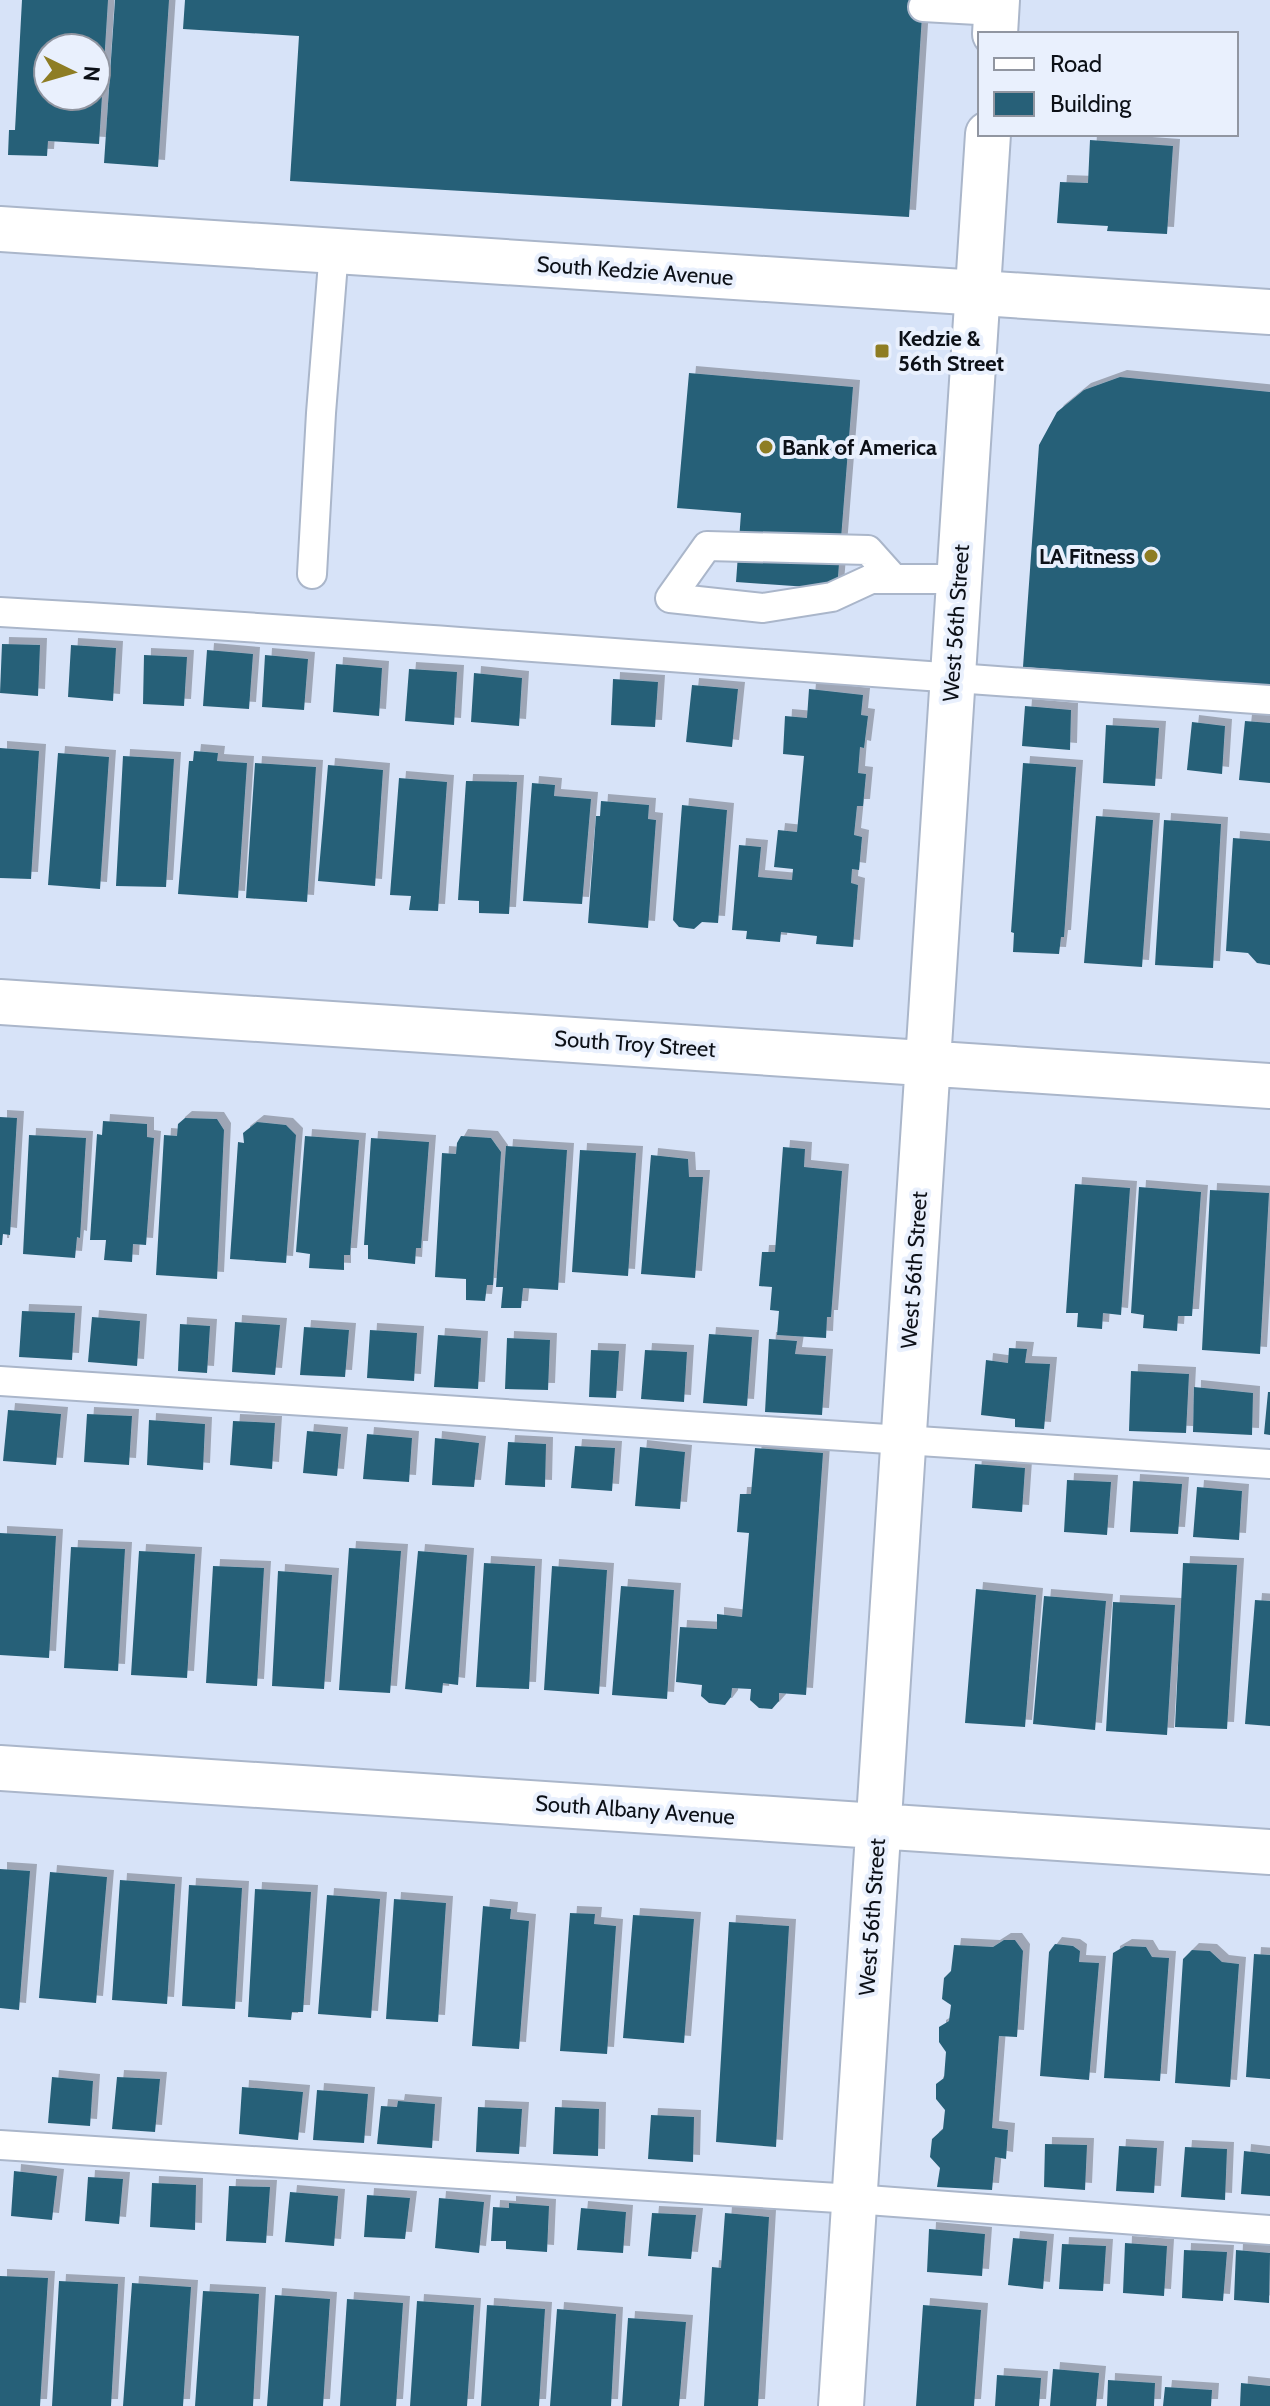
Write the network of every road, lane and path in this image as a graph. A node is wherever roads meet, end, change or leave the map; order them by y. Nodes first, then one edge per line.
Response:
1 (923, 7) dead end
2 (996, 15) edge
3 (988, 136) edge
4 (0, 229) edge
5 (334, 250) junction
6 (978, 292) junction
7 (1270, 312) edge
8 (312, 574) dead end
9 (894, 579) junction
10 (959, 579) junction
11 (0, 612) edge
12 (952, 679) junction
13 (1270, 700) edge
14 (0, 1002) edge
15 (927, 1064) junction
16 (1270, 1086) edge
17 (0, 1381) edge
18 (903, 1440) junction
19 (1270, 1464) edge
20 (0, 1768) edge
21 (878, 1826) junction
22 (1270, 1852) edge
23 (0, 2145) edge
24 (854, 2199) junction
25 (1270, 2230) edge
26 (841, 2406) edge

1 - 2 lane
3 - 6 street, West 56th Street
4 - 5 street, South Kedzie Avenue
5 - 6 street, South Kedzie Avenue
5 - 8 lane
6 - 7 street, South Kedzie Avenue
6 - 10 street, West 56th Street
9 - 9 lane
9 - 10 lane
10 - 12 street, West 56th Street
11 - 12 lane
12 - 13 lane
12 - 15 street, West 56th Street
14 - 15 street, South Troy Street
15 - 16 street, South Troy Street
15 - 18 street, West 56th Street
17 - 18 lane
18 - 19 lane
18 - 21 street, West 56th Street
20 - 21 street, South Albany Avenue
21 - 22 street, South Albany Avenue
21 - 24 street, West 56th Street
23 - 24 lane
24 - 25 lane
24 - 26 street, West 56th Street

